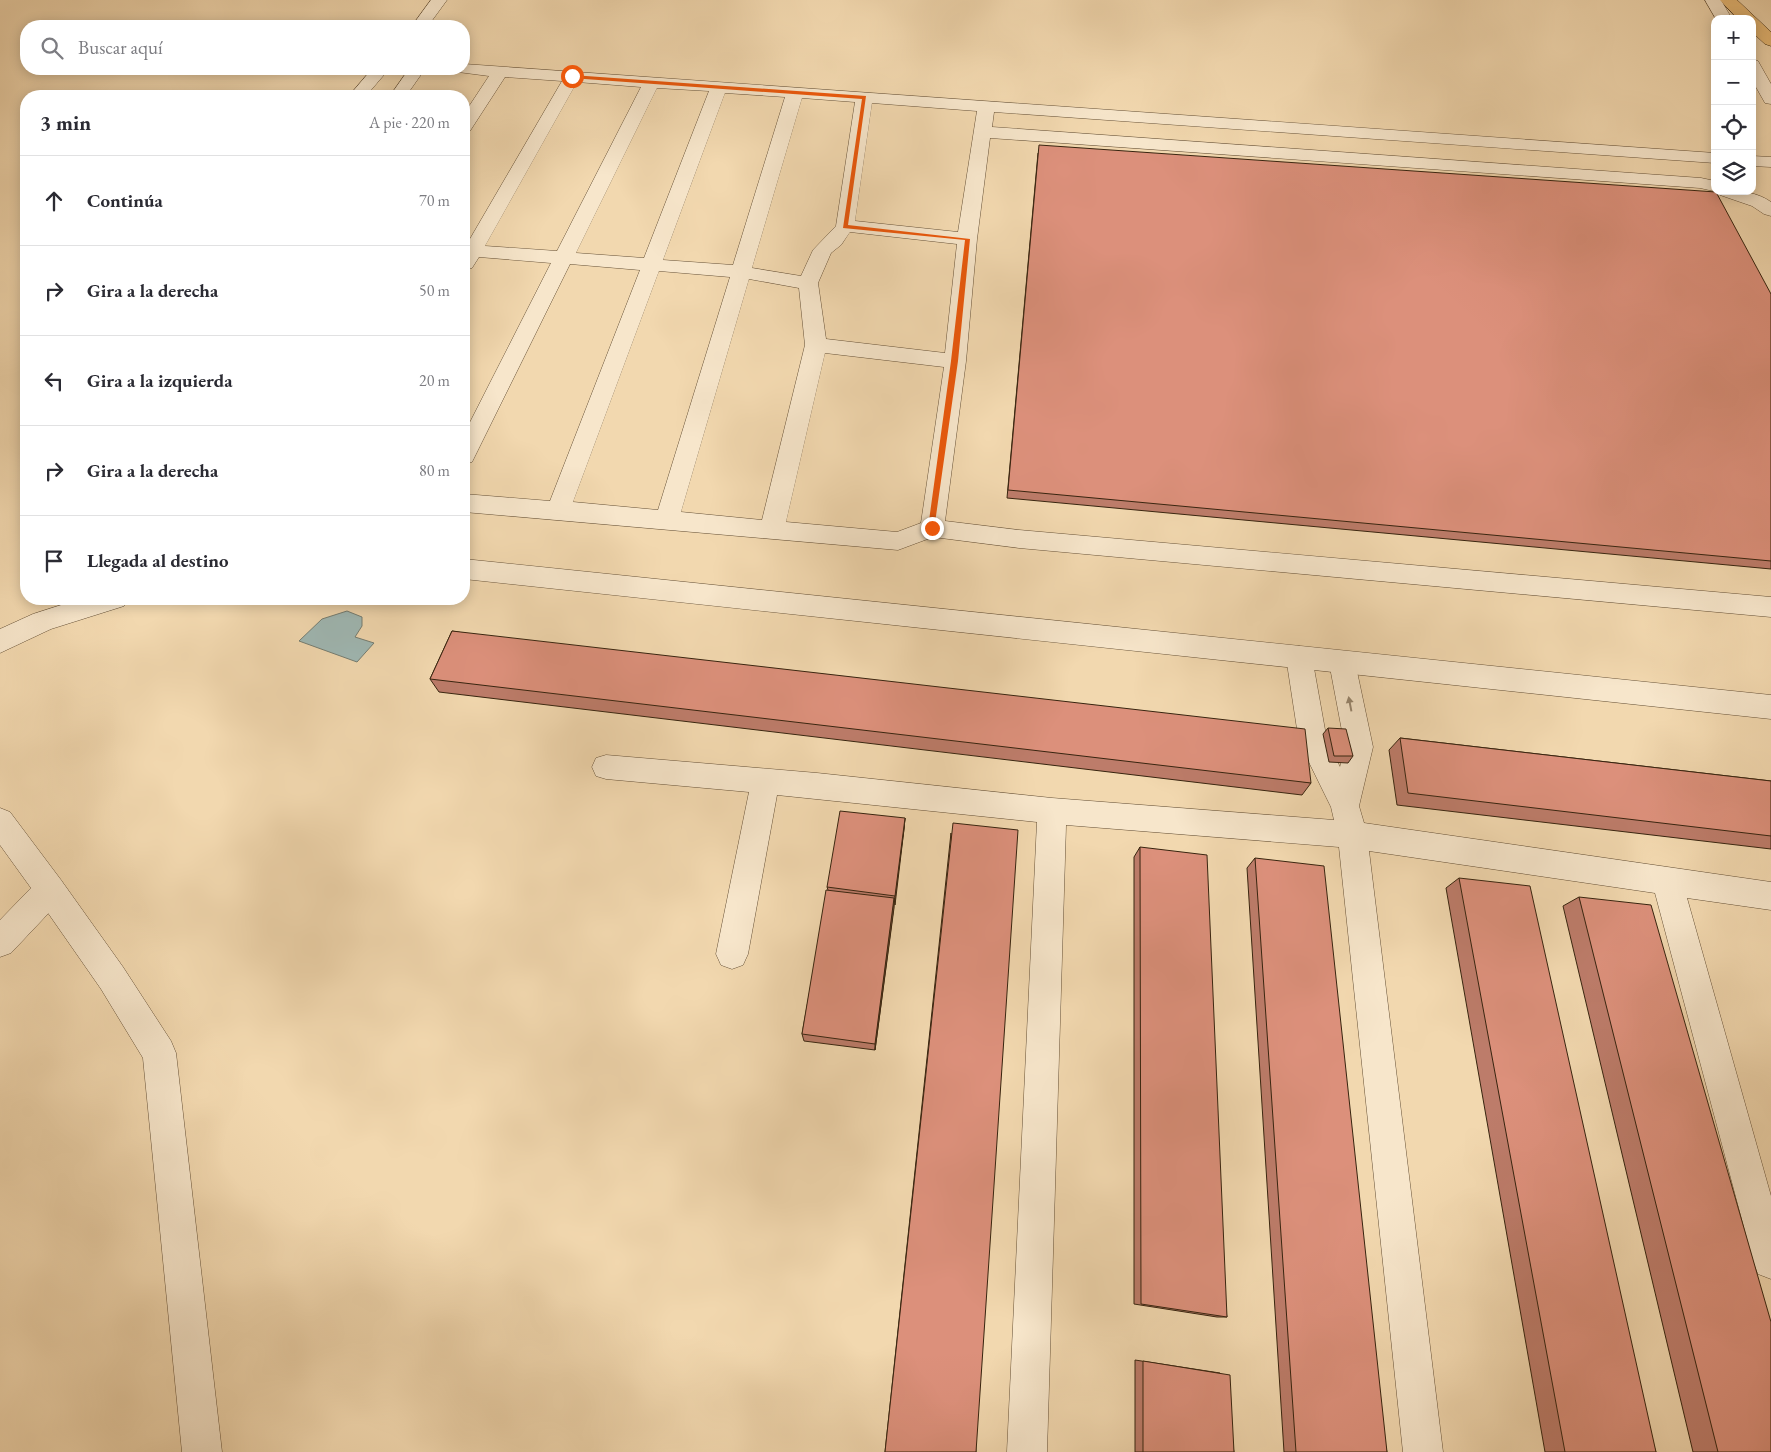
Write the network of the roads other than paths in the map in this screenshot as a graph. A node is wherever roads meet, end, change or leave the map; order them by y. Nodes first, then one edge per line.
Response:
1 (439, 0) edge
2 (1713, 0) edge
3 (1728, 0) edge
4 (1722, 15) edge
5 (1743, 15) edge
6 (424, 20) edge
7 (1756, 28) edge
8 (1771, 41) edge
9 (470, 70) edge
10 (1756, 71) edge
11 (500, 72) junction
12 (376, 75) edge
13 (413, 75) edge
14 (572, 76) junction
15 (652, 82) junction
16 (719, 87) junction
17 (362, 90) edge
18 (402, 90) edge
19 (795, 92) junction
20 (864, 97) junction
21 (1771, 99) edge
22 (986, 107) junction
23 (470, 118) edge
24 (982, 132) junction
25 (1711, 158) edge
26 (1756, 161) edge
27 (1771, 162) edge
28 (1711, 186) edge
29 (1739, 195) edge
30 (1771, 210) edge
31 (845, 226) junction
32 (968, 239) junction
33 (470, 250) edge
34 (470, 255) edge
35 (563, 259) junction
36 (651, 265) junction
37 (741, 272) junction
38 (808, 283) junction
39 (816, 345) junction
40 (955, 361) junction
41 (470, 444) edge
42 (470, 503) edge
43 (558, 510) junction
44 (667, 520) junction
45 (932, 528) junction
46 (772, 530) junction
47 (470, 570) edge
48 (93, 605) edge
49 (1771, 607) edge
50 (0, 642) edge
51 (1299, 657) junction
52 (1342, 662) junction
53 (1771, 707) edge
54 (606, 767) dead end
55 (765, 782) junction
56 (1052, 811) junction
57 (0, 821) edge
58 (1348, 821) junction
59 (1667, 882) junction
60 (50, 890) junction
61 (1771, 896) edge
62 (0, 942) edge
63 (732, 954) dead end
64 (1771, 1260) edge
65 (202, 1452) edge
66 (1027, 1452) edge
67 (1423, 1452) edge

1 - 6 street
2 - 4 street
3 - 5 main road
7 - 8 main road
9 - 11 street
10 - 21 street
11 - 14 street
11 - 23 street
12 - 17 street
13 - 18 street
14 - 15 street
14 - 33 street
15 - 16 street
15 - 35 street
16 - 19 street
16 - 36 street
19 - 20 street
19 - 37 street
20 - 22 street
20 - 31 street
22 - 24 street
22 - 25 street
24 - 28 street
24 - 32 street
26 - 27 street
29 - 30 street
31 - 32 street
31 - 38 street
32 - 40 street
34 - 35 street
35 - 36 street
35 - 41 street
36 - 37 street
36 - 43 street
37 - 38 street
37 - 44 street
38 - 39 street
39 - 40 street
39 - 46 street
40 - 45 street
42 - 43 street
43 - 44 street
44 - 46 street
45 - 46 street
45 - 49 street
47 - 51 street
48 - 50 street
51 - 52 street
51 - 58 street
52 - 53 street
58 -> 52 street
54 - 55 street
55 - 56 street
55 - 63 street
56 - 58 street
56 - 66 street
57 - 60 street
58 - 59 street
58 - 67 street
59 - 61 street
59 - 64 street
60 - 62 street
60 - 65 street

